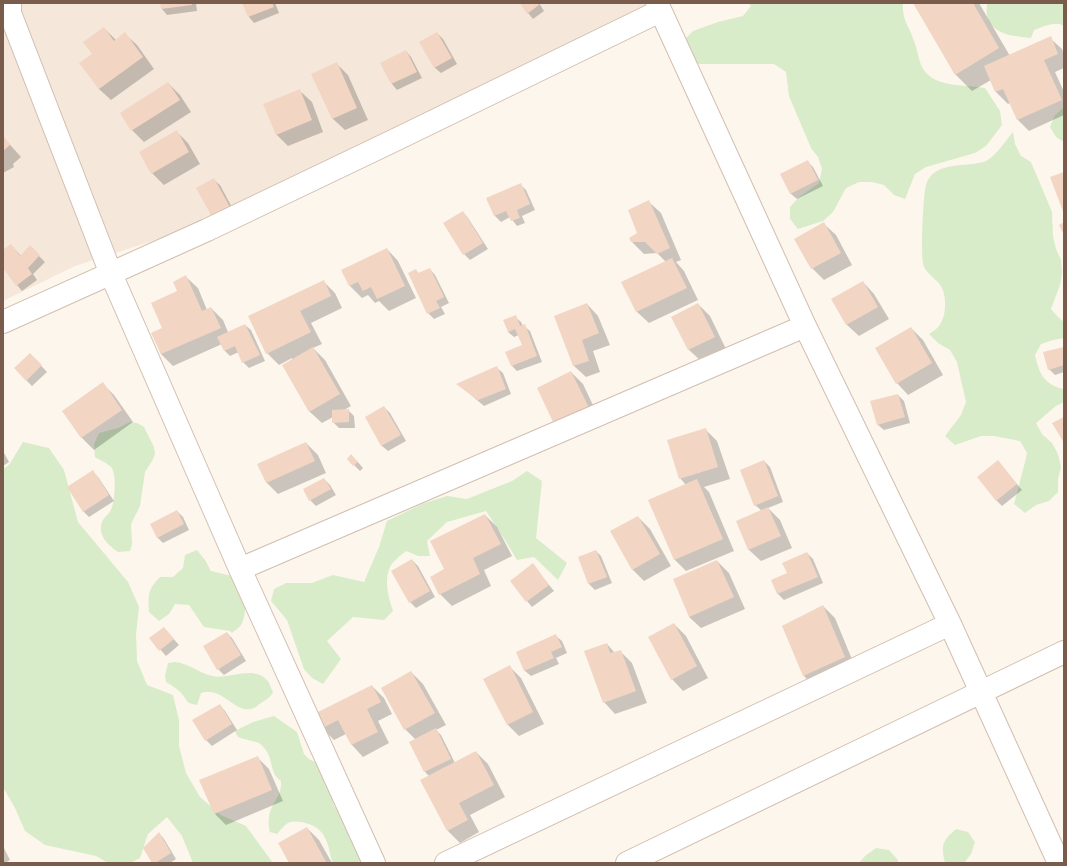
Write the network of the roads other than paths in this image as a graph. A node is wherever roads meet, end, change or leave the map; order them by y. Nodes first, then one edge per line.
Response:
1 (10, 3) edge
2 (659, 7) edge
3 (110, 274) junction
4 (3, 322) edge
5 (805, 326) junction
6 (240, 569) junction
7 (950, 624) junction
8 (1064, 652) edge
9 (980, 693) junction
10 (634, 862) edge
11 (374, 863) edge
12 (446, 863) edge
13 (1059, 863) edge

1 - 3 street
2 - 3 street
2 - 5 street
3 - 4 street
3 - 6 street
5 - 6 street
5 - 7 street
6 - 11 street
7 - 9 street
7 - 12 street
8 - 9 street
9 - 10 street
9 - 13 street

